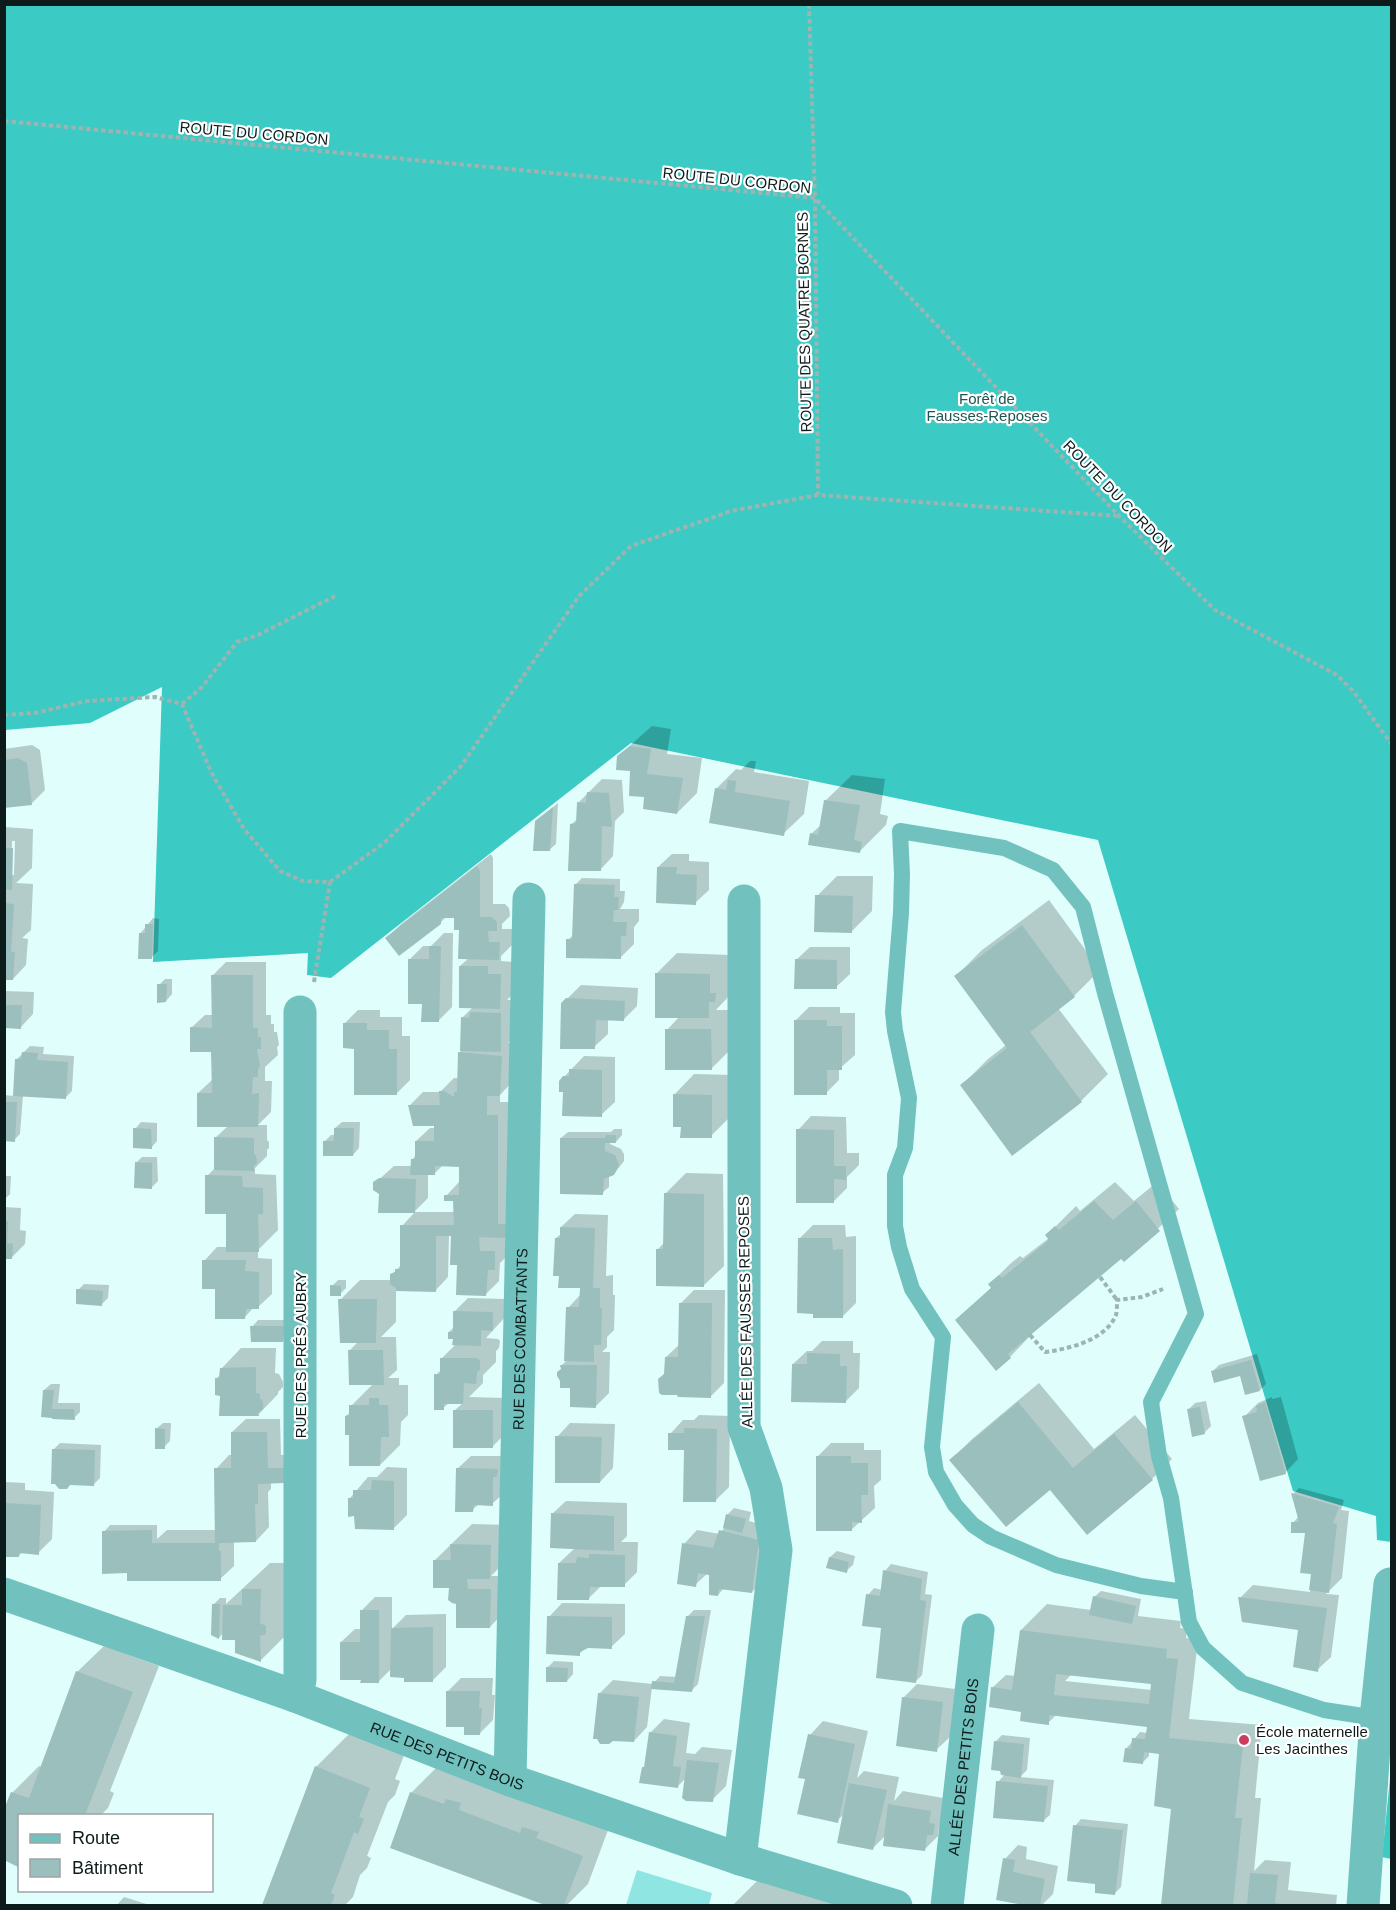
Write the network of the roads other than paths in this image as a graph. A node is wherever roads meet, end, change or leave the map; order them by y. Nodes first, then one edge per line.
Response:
1 (529, 899) dead end
2 (744, 901) dead end
3 (300, 1012) road end
4 (1390, 1584) dead end
5 (1185, 1592) junction
6 (4, 1594) edge
7 (978, 1630) dead end
8 (295, 1696) junction
9 (1376, 1718) junction
10 (510, 1780) junction
11 (740, 1859) junction
12 (896, 1905) edge
13 (947, 1905) edge
14 (1362, 1905) edge

1 - 10 street, RUE DES COMBATTANTS
2 - 11 street, ALLÉE DES FAUSSES REPOSES
3 - 8 street, RUE DES PRÉS AUBRY
4 - 9 street
5 - 5 lane
5 - 9 lane
6 - 8 street, RUE DES PETITS BOIS
7 - 13 street, ALLÉE DES PETITS BOIS
8 - 10 street, RUE DES PETITS BOIS
9 - 14 street
10 - 11 street, RUE DES PETITS BOIS
11 - 12 street, RUE DES PETITS BOIS

